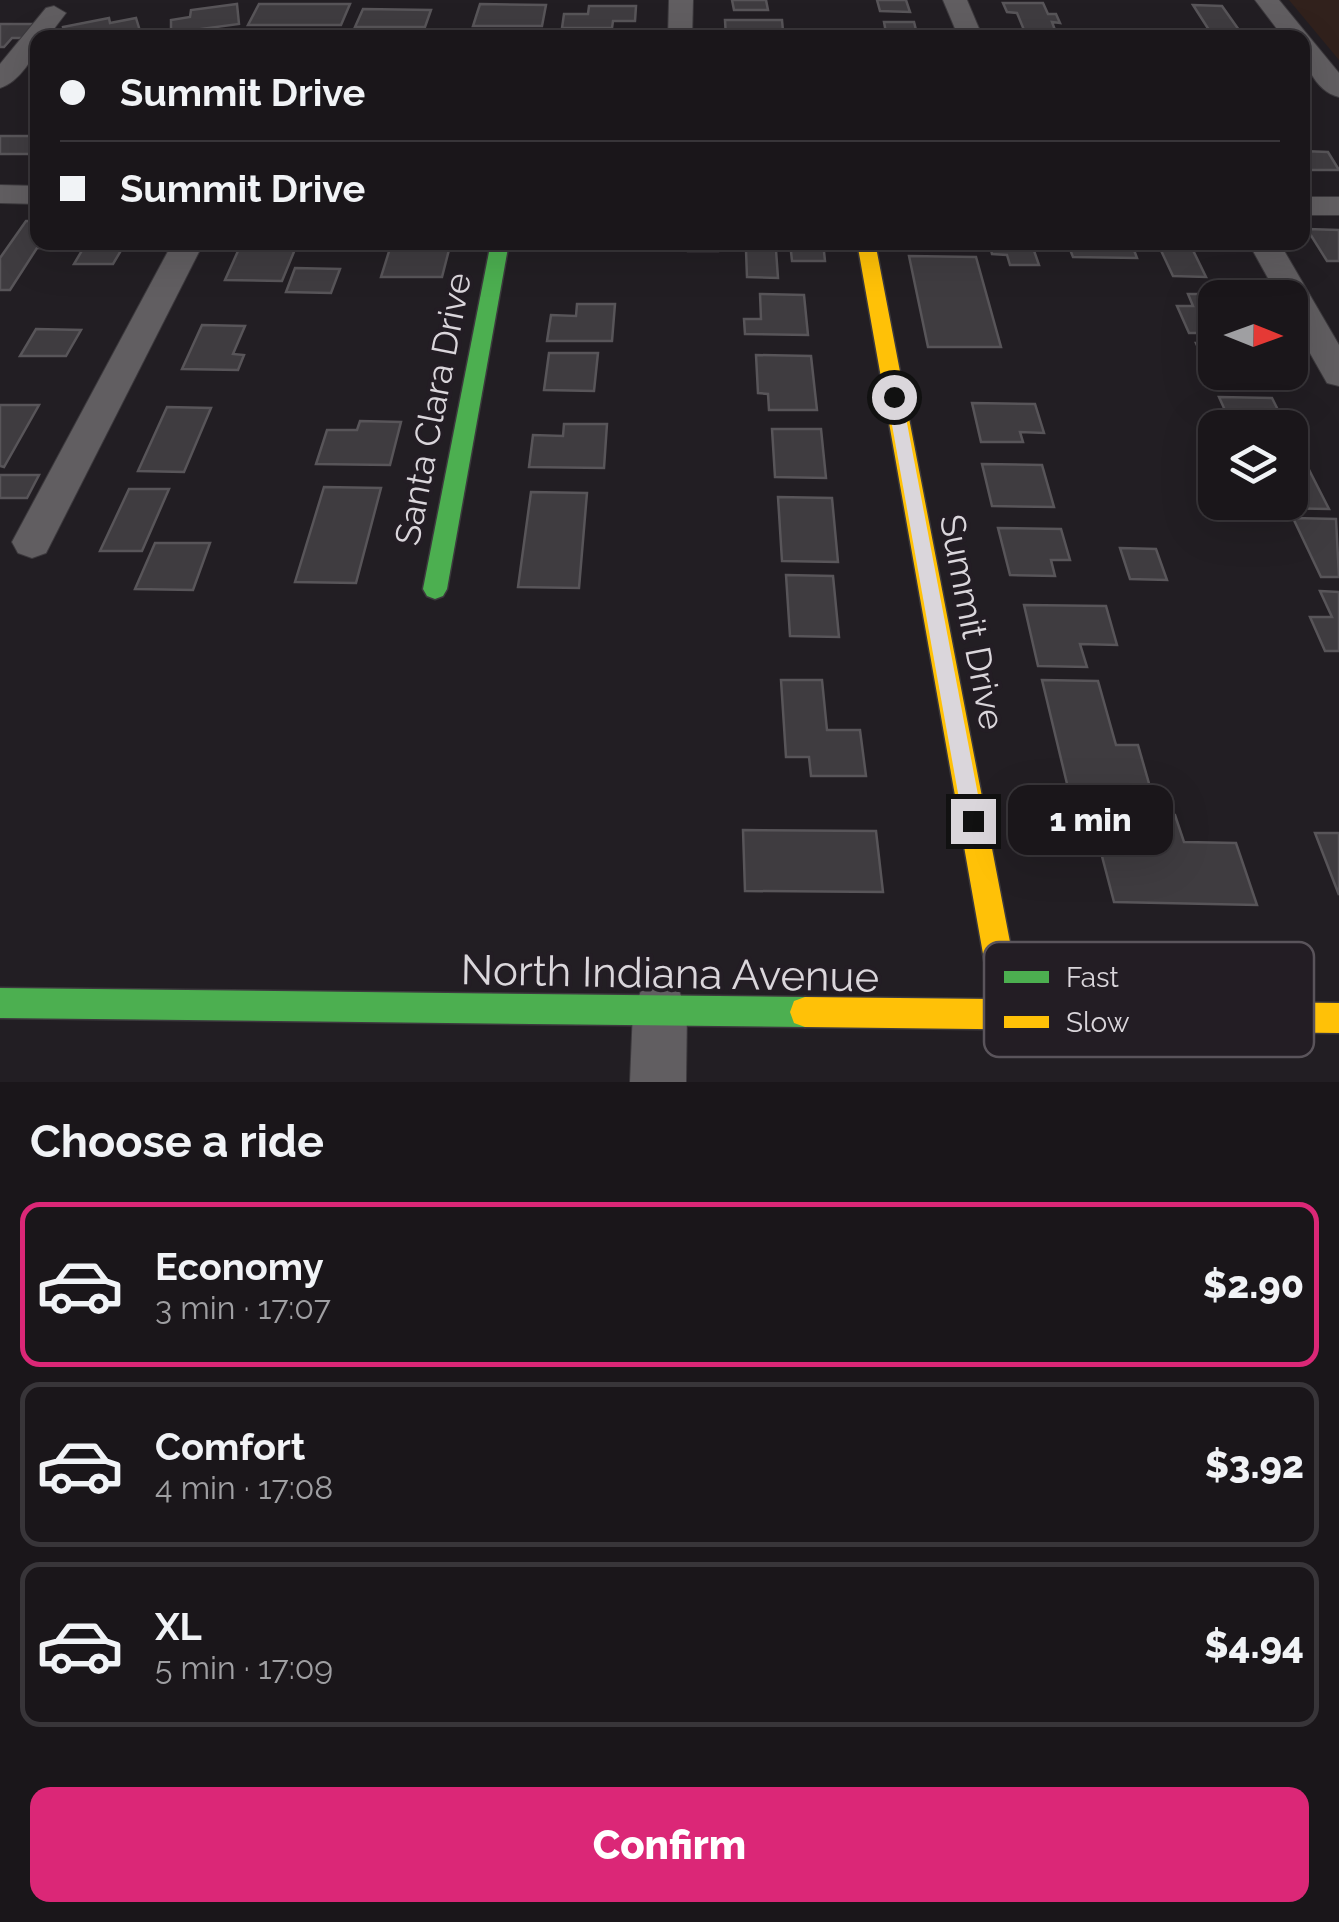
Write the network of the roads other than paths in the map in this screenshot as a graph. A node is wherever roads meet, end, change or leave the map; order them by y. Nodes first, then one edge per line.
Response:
1 (681, 0) edge
2 (955, 0) edge
3 (1267, 0) edge
4 (54, 13) dead end
5 (40, 30) edge
6 (680, 30) edge
7 (967, 30) edge
8 (1291, 30) edge
9 (30, 43) edge
10 (1310, 54) edge
11 (0, 80) edge
12 (1337, 87) edge
13 (0, 194) edge
14 (30, 194) edge
15 (1310, 206) edge
16 (1339, 206) edge
17 (185, 250) edge
18 (499, 250) edge
19 (867, 250) edge
20 (1268, 250) edge
21 (1339, 374) edge
22 (32, 542) dead end
23 (435, 589) dead end
24 (996, 942) edge
25 (0, 1002) edge
26 (660, 1010) junction
27 (984, 1014) edge
28 (1314, 1018) edge
29 (1339, 1018) edge
30 (658, 1082) edge

1 - 6 street
2 - 7 street
3 - 8 street
4 - 5 street
9 - 11 street
10 - 12 street
13 - 14 street
15 - 16 street
17 - 22 street
18 - 23 street, Santa Clara Drive
19 - 24 street, Summit Drive
20 - 21 street
25 - 26 street, North Indiana Avenue
26 - 27 street, North Indiana Avenue
26 - 30 street
28 - 29 street, North Indiana Avenue

